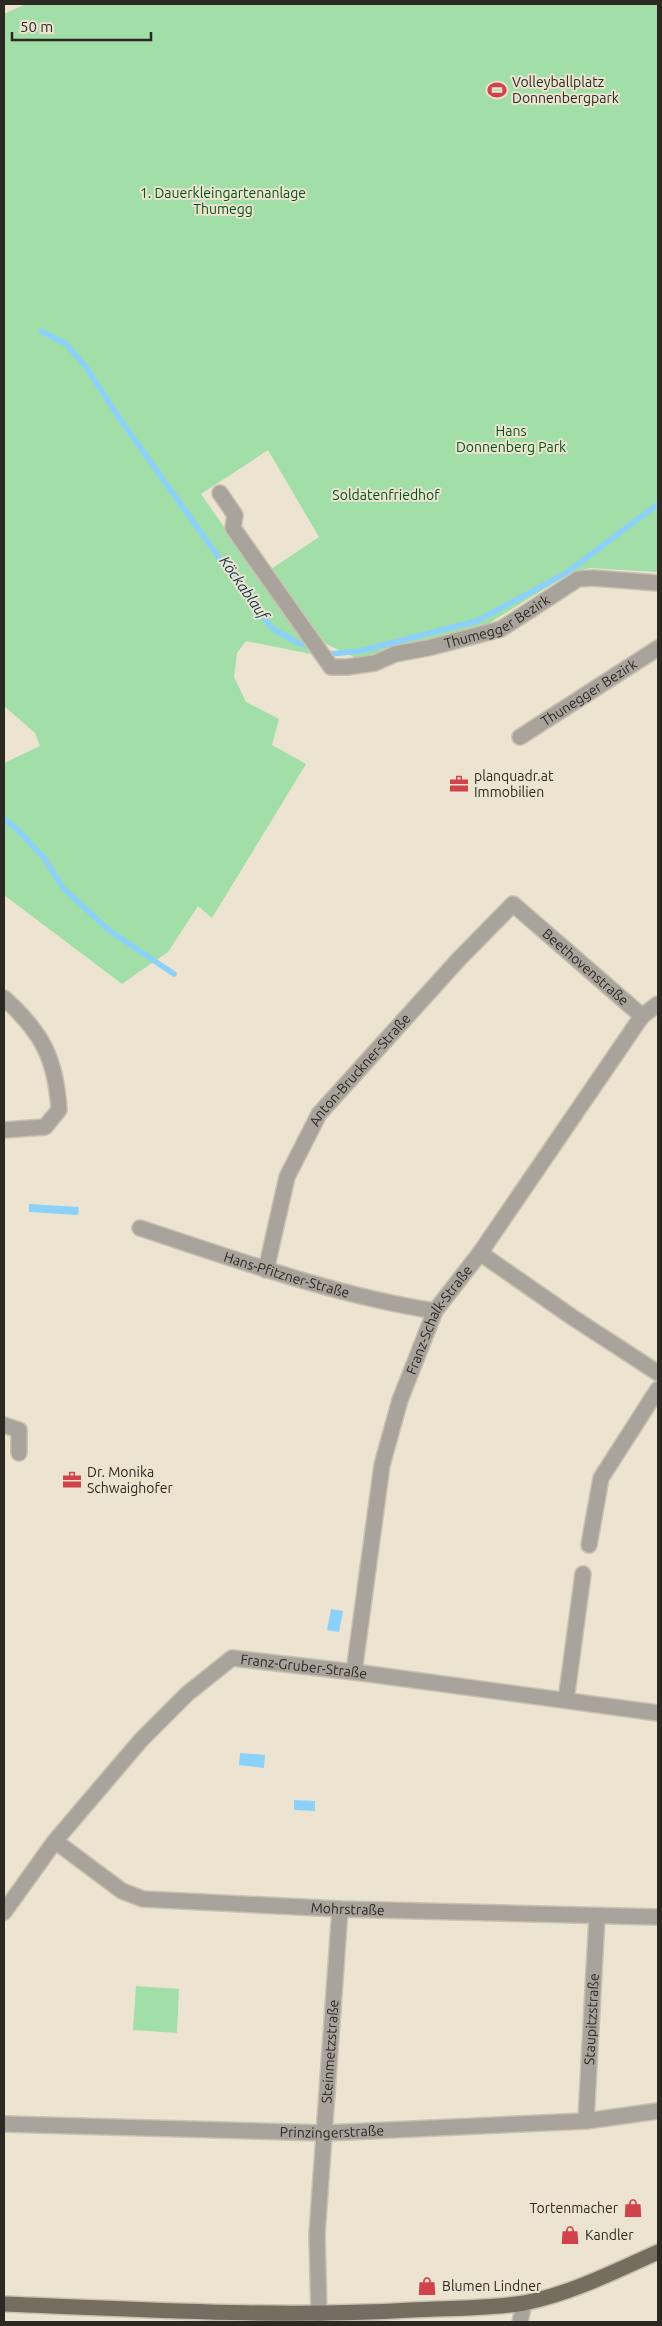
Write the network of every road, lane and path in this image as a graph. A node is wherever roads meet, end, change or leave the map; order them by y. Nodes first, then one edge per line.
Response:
1 (220, 493) dead end
2 (658, 583) edge
3 (658, 648) edge
4 (520, 737) dead end
5 (513, 904) joint
6 (4, 998) edge
7 (658, 1004) edge
8 (642, 1016) junction
9 (4, 1130) edge
10 (140, 1228) dead end
11 (480, 1253) junction
12 (266, 1270) junction
13 (435, 1311) junction
14 (658, 1373) edge
15 (658, 1389) edge
16 (4, 1425) edge
17 (19, 1453) dead end
18 (590, 1545) dead end
19 (584, 1574) dead end
20 (354, 1672) junction
21 (566, 1700) junction
22 (658, 1714) edge
23 (55, 1841) junction
24 (340, 1909) junction
25 (4, 1912) edge
26 (598, 1916) junction
27 (658, 1917) edge
28 (658, 2111) edge
29 (586, 2121) junction
30 (4, 2124) edge
31 (325, 2133) junction
32 (658, 2252) edge
33 (524, 2302) junction
34 (4, 2304) edge
35 (319, 2315) junction
36 (283, 2318) edge
37 (520, 2322) edge

1 - 2 street, Thumegger Bezirk
3 - 4 street, Thunegger Bezirk
5 - 8 street, Beethovenstraße
5 - 12 street, Anton-Bruckner-Straße
6 - 9 street
7 - 8 street
8 - 11 street, Franz-Schalk-Straße
10 - 12 street, Hans-Pfitzner-Straße
11 - 13 street, Franz-Schalk-Straße
11 - 14 street
12 - 13 street, Hans-Pfitzner-Straße
13 - 20 street, Franz-Schalk-Straße
15 - 18 street
16 - 17 street
19 - 21 street
20 - 21 street, Franz-Gruber-Straße
20 - 23 street, Franz-Gruber-Straße
21 - 22 street, Franz-Gruber-Straße
23 - 24 street, Mohrstraße
23 - 25 street, Franz-Gruber-Straße
24 - 26 street, Mohrstraße
24 - 31 street, Steinmetzstraße
26 - 27 street, Mohrstraße
26 - 29 street, Staupitzstraße
28 - 29 street, Prinzingerstraße
29 - 31 street, Prinzingerstraße
30 - 31 street, Prinzingerstraße
31 - 35 street, Steinmetzstraße
32 - 33 main road
33 - 35 main road
33 - 37 street
34 - 36 main road
35 - 36 main road

